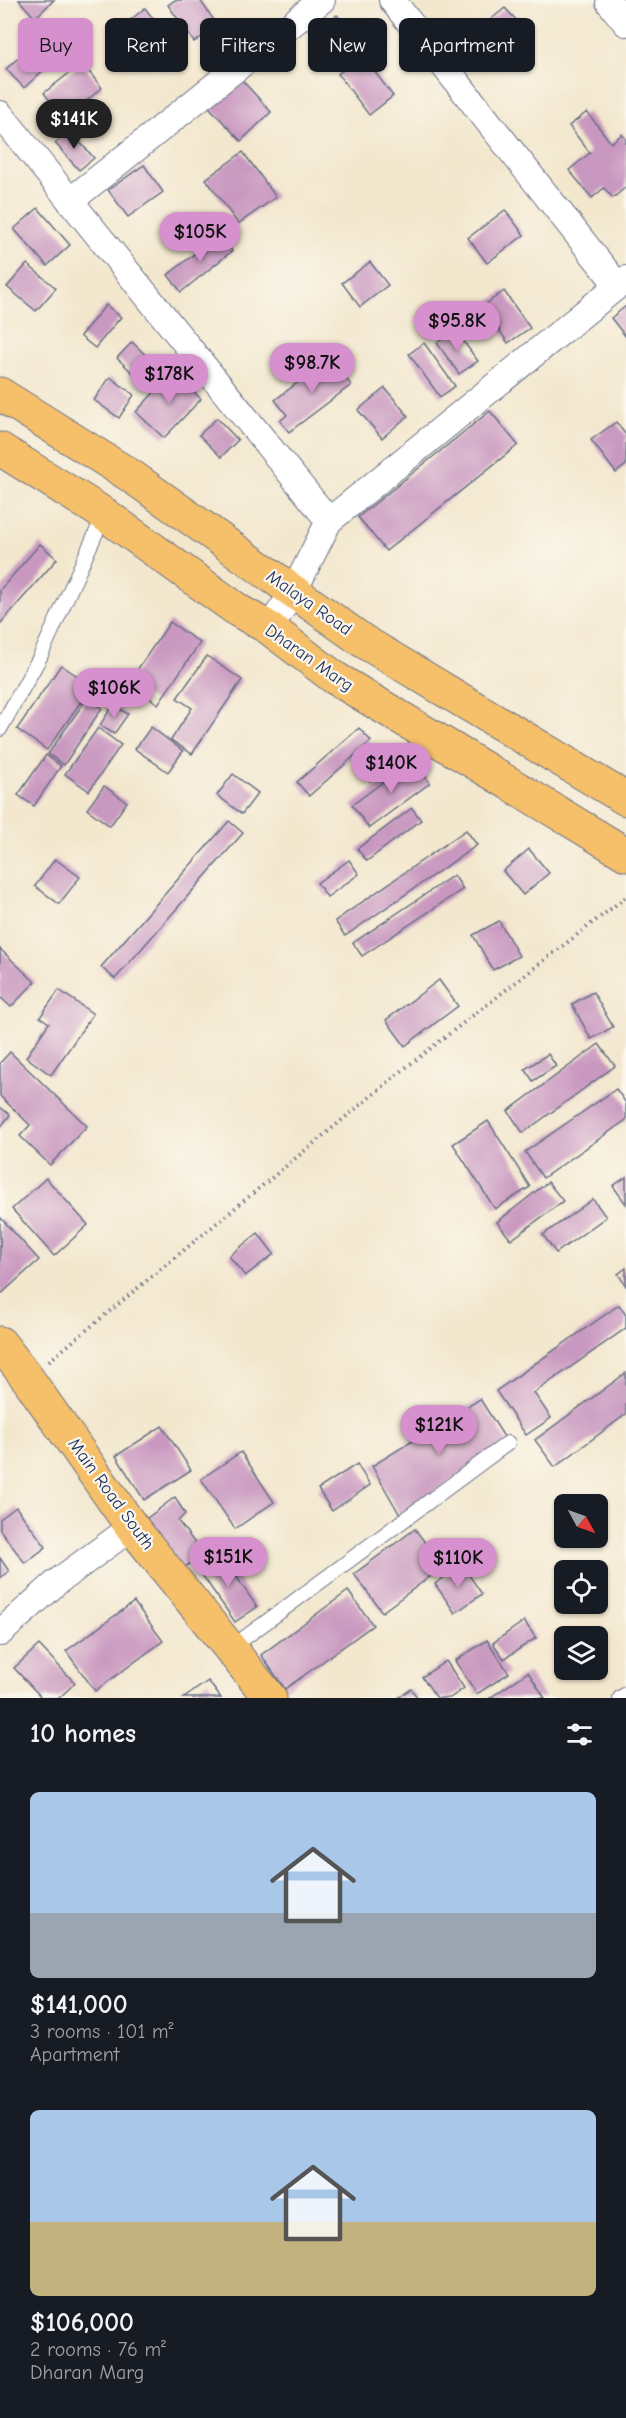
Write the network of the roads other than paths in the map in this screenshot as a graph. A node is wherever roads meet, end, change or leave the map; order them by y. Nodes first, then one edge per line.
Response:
1 (322, 0) edge
2 (392, 0) edge
3 (609, 2) dead end
4 (626, 23) edge
5 (0, 114) edge
6 (70, 201) junction
7 (622, 283) edge
8 (0, 394) edge
9 (0, 449) edge
10 (104, 514) junction
11 (329, 520) junction
12 (294, 591) junction
13 (269, 628) junction
14 (0, 729) edge
15 (626, 799) edge
16 (626, 854) edge
17 (0, 1343) edge
18 (508, 1443) dead end
19 (132, 1527) junction
20 (0, 1633) edge
21 (231, 1648) junction
22 (626, 1694) edge
23 (270, 1698) edge
24 (621, 1698) edge

1 - 6 street
2 - 7 street
3 - 4 street
5 - 6 street
6 - 11 street
7 - 11 street
8 - 12 main road, Malaya Road
9 - 10 main road, Dharan Marg
10 - 13 main road, Dharan Marg
10 - 14 lane
11 - 12 street
12 - 13 street
12 - 15 main road, Malaya Road
13 - 16 main road, Dharan Marg
17 - 19 main road, Main Road South
18 - 21 lane
19 - 20 street
19 - 21 main road, Main Road South
21 - 23 main road, Main Road South
22 - 24 lane

